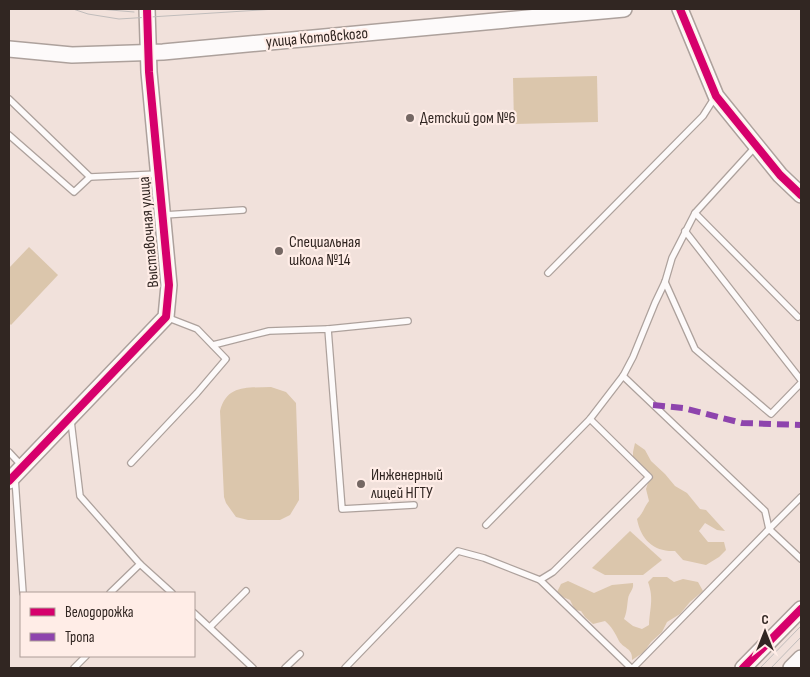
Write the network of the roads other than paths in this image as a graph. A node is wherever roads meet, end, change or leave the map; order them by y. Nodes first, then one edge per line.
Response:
1 (147, 9) edge
2 (624, 9) edge
3 (680, 9) edge
4 (9, 49) edge
5 (148, 52) junction
6 (716, 96) junction
7 (9, 99) edge
8 (9, 135) edge
9 (756, 146) junction
10 (158, 174) junction
11 (90, 177) junction
12 (801, 195) edge
13 (243, 210) dead end
14 (695, 213) junction
15 (162, 215) junction
16 (686, 231) junction
17 (548, 273) dead end
18 (665, 282) junction
19 (166, 317) junction
20 (800, 317) edge
21 (408, 321) dead end
22 (328, 329) junction
23 (213, 345) junction
24 (623, 376) junction
25 (801, 381) edge
26 (71, 418) junction
27 (590, 419) junction
28 (9, 452) edge
29 (130, 463) dead end
30 (15, 474) edge
31 (801, 497) edge
32 (414, 505) dead end
33 (486, 525) dead end
34 (769, 529) junction
35 (801, 559) edge
36 (140, 564) junction
37 (540, 580) junction
38 (246, 591) dead end
39 (23, 592) edge
40 (111, 592) edge
41 (171, 592) edge
42 (801, 609) edge
43 (195, 614) edge
44 (210, 628) junction
45 (300, 654) dead end
46 (85, 657) edge
47 (801, 658) edge
48 (74, 668) edge
49 (253, 668) edge
50 (285, 668) edge
51 (344, 668) edge
52 (632, 668) edge
53 (743, 668) edge
54 (791, 668) edge

1 - 5 street, Выставочная улица
2 - 5 street, улица Котовского
3 - 6 street
4 - 5 street, улица Котовского
5 - 10 street, Выставочная улица
6 - 9 street
6 - 17 lane
7 - 11 lane
8 - 11 lane
9 - 12 street
9 - 14 lane
10 - 11 lane
10 - 15 street, Выставочная улица
13 - 15 lane
14 - 16 lane
14 - 20 lane
15 - 19 street, Выставочная улица
16 - 18 lane
16 - 25 lane
18 - 24 lane
18 - 25 lane
19 - 23 lane
19 - 26 street
21 - 22 lane
22 - 23 lane
22 - 32 lane
23 - 29 lane
24 - 27 lane
24 - 34 lane
26 - 30 street
26 - 36 lane
27 - 33 lane
27 - 37 lane
28 - 30 lane
30 - 39 lane
31 - 34 lane
34 - 35 lane
34 - 52 lane
36 - 40 lane
36 - 41 lane
37 - 51 lane
37 - 52 lane
38 - 44 lane
42 - 53 street
43 - 44 lane
44 - 49 lane
45 - 50 lane
46 - 48 lane
47 - 54 street

